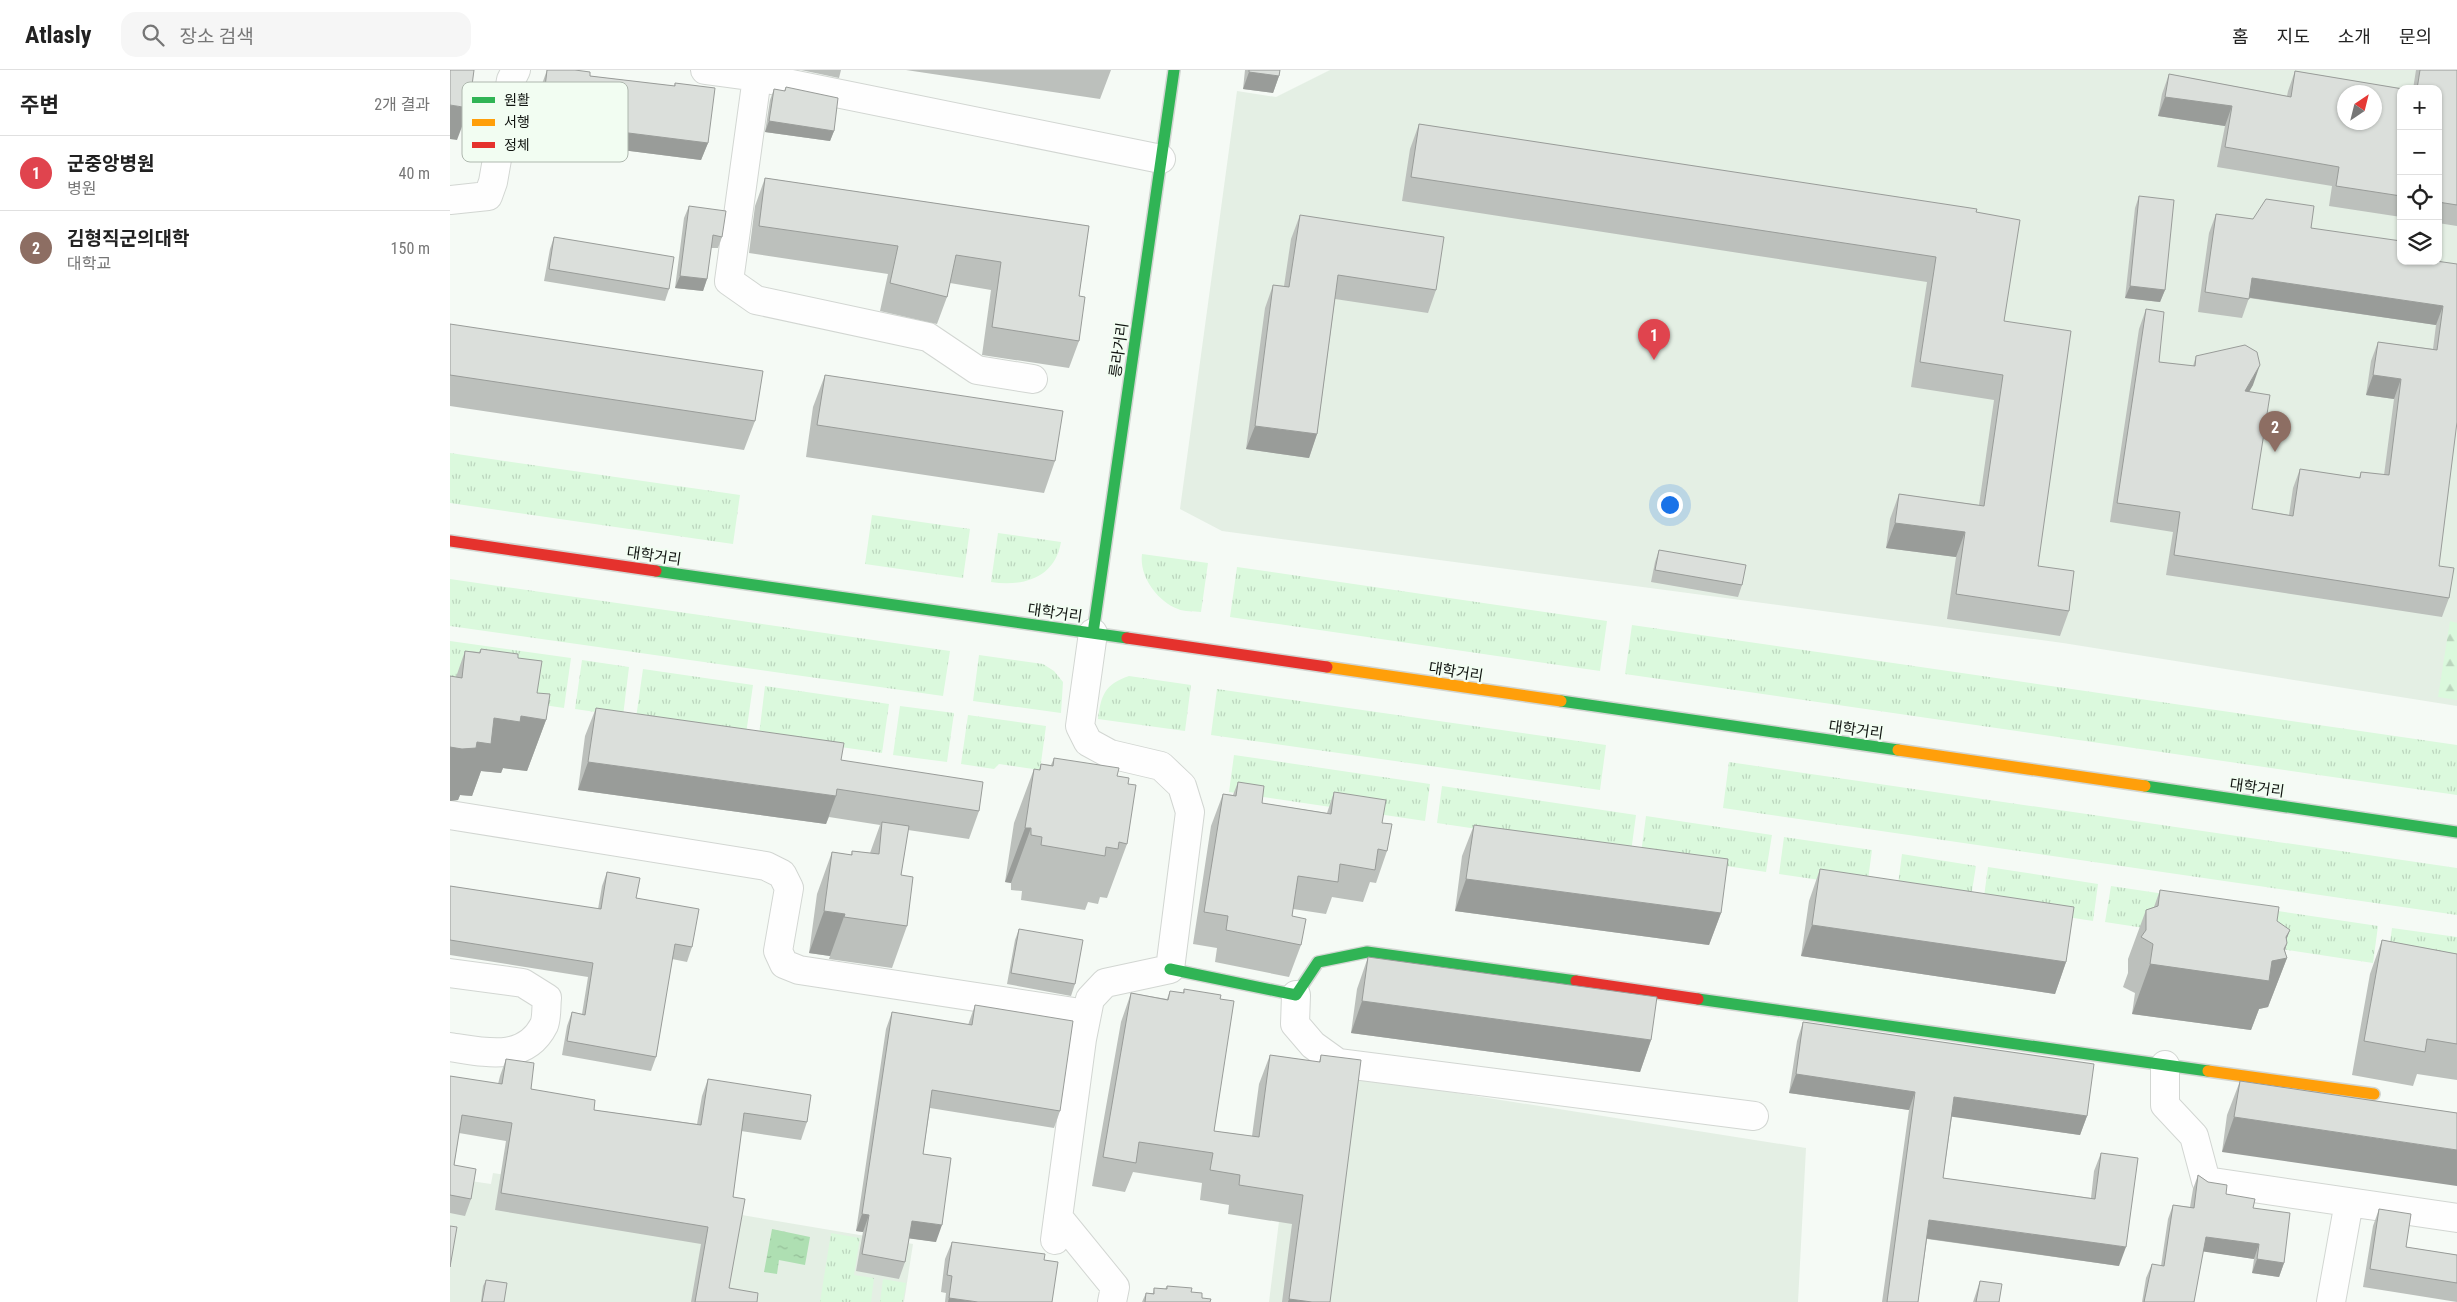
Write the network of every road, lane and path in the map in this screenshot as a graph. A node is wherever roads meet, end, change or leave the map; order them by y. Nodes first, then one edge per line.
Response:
1 (516, 70) edge
2 (705, 70) edge
3 (1174, 70) edge
4 (757, 74) edge
5 (511, 82) edge
6 (1161, 159) junction
7 (497, 162) edge
8 (450, 200) edge
9 (1033, 379) dead end
10 (450, 542) edge
11 (1093, 633) junction
12 (450, 815) edge
13 (2457, 832) edge
14 (1170, 969) junction
15 (450, 973) edge
16 (1296, 995) junction
17 (1087, 1014) junction
18 (450, 1047) edge
19 (2165, 1065) junction
20 (2374, 1094) dead end
21 (1754, 1116) dead end
22 (2349, 1202) junction
23 (2457, 1218) edge
24 (1112, 1302) edge
25 (2331, 1302) edge

1 - 5 street
2 - 4 street
3 - 6 main road, 릉라거리
4 - 6 street
4 - 9 street
6 - 11 main road, 릉라거리
7 - 8 street
10 - 11 main road, 대학거리
11 - 13 main road, 대학거리
11 - 14 street
12 - 17 street
14 - 16 main road
14 - 17 street
15 - 18 street
16 - 19 main road
16 - 21 street
17 - 24 street
19 - 20 main road
19 - 22 street
22 - 23 street
22 - 25 street

